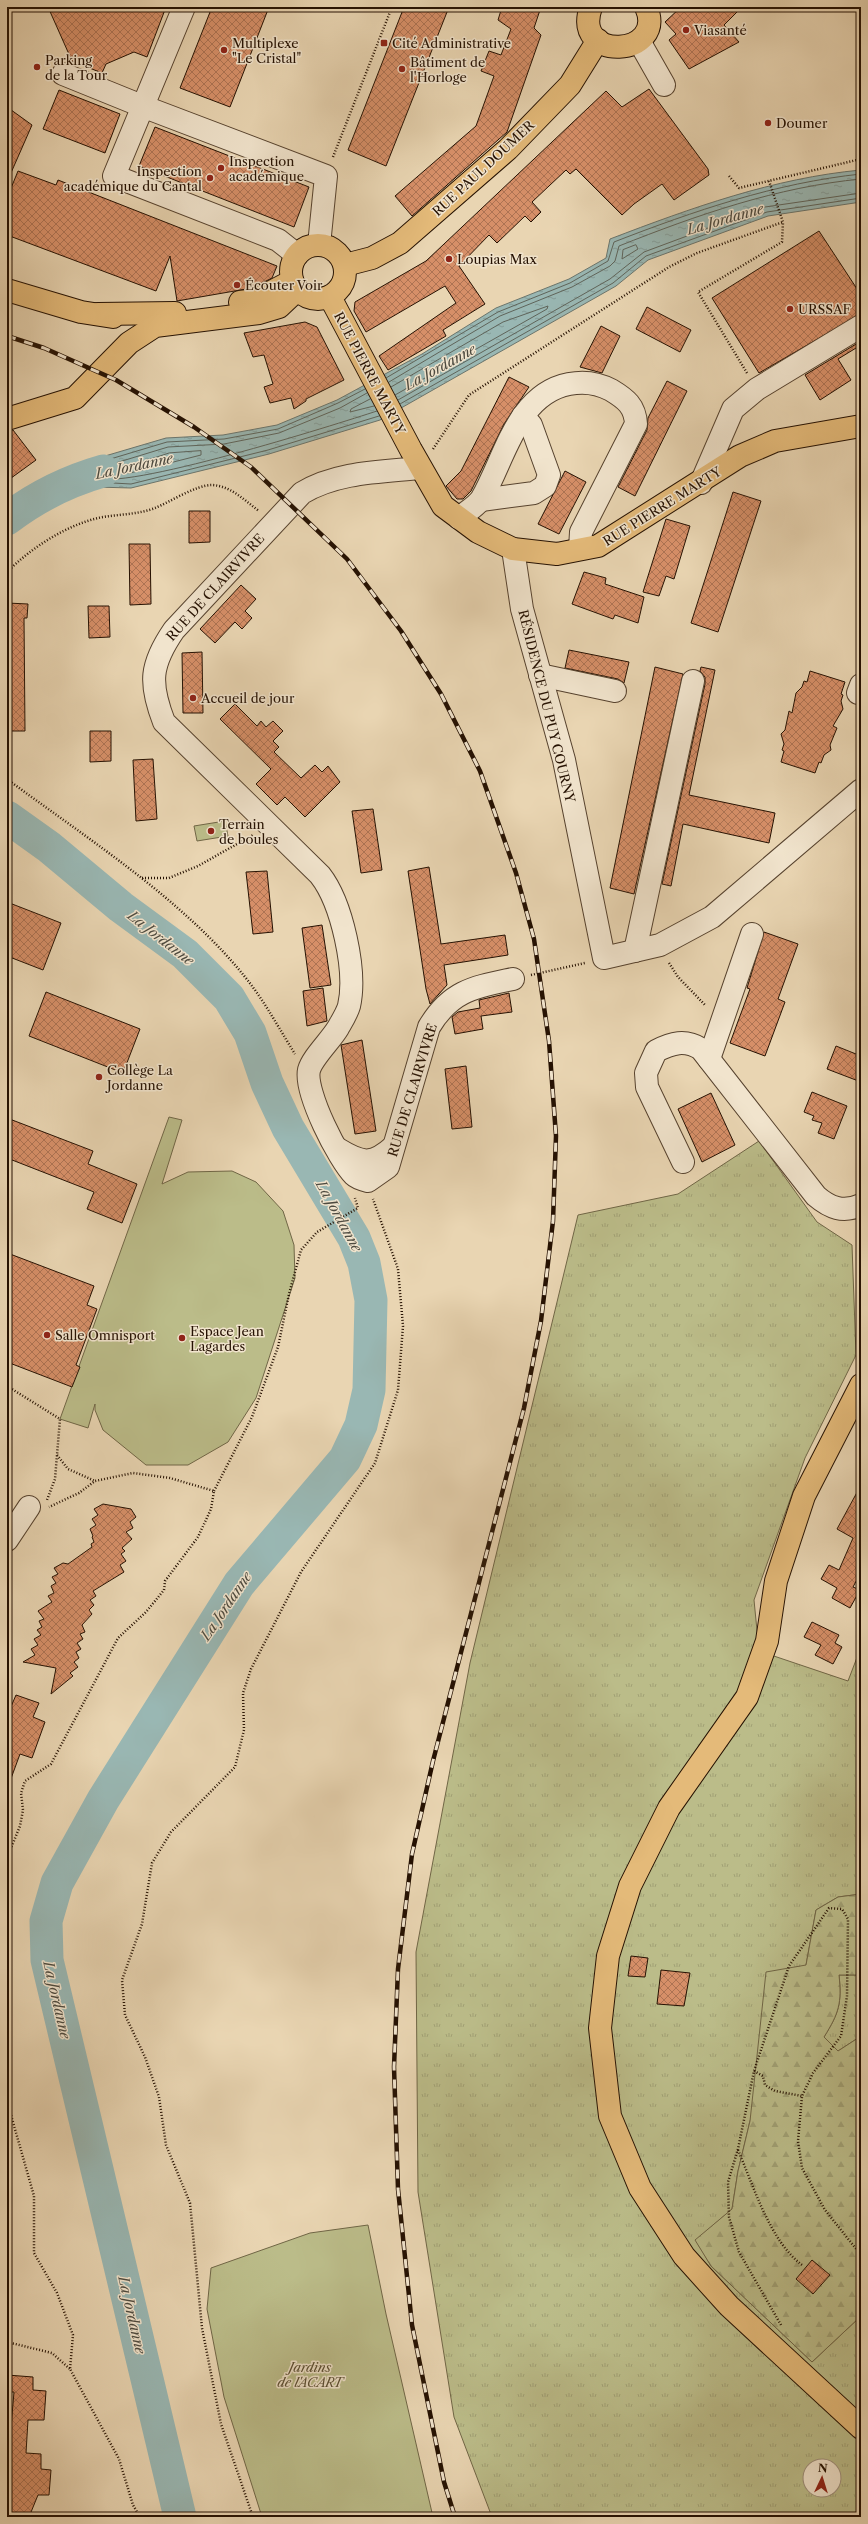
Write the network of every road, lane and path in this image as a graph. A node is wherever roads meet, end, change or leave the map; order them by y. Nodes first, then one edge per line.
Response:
1 (184, 7) edge
2 (392, 7) edge
3 (591, 7) edge
4 (646, 7) edge
5 (598, 40) junction
6 (639, 41) junction
7 (63, 74) dead end
8 (664, 85) dead end
9 (142, 106) junction
10 (861, 159) edge
11 (326, 176) junction
12 (729, 176) dead end
13 (769, 182) junction
14 (783, 222) junction
15 (319, 245) junction
16 (297, 255) junction
17 (345, 265) junction
18 (295, 286) junction
19 (7, 290) edge
20 (330, 297) junction
21 (98, 314) junction
22 (155, 326) junction
23 (861, 326) edge
24 (757, 389) junction
25 (523, 416) junction
26 (7, 419) edge
27 (861, 426) edge
28 (420, 468) junction
29 (701, 483) junction
30 (481, 500) junction
31 (459, 518) junction
32 (274, 522) junction
33 (512, 549) junction
34 (580, 549) junction
35 (7, 572) edge
36 (540, 675) junction
37 (693, 681) dead end
38 (615, 691) dead end
39 (7, 779) edge
40 (861, 790) edge
41 (266, 822) junction
42 (142, 878) junction
43 (752, 934) dead end
44 (658, 946) junction
45 (635, 951) junction
46 (604, 958) junction
47 (513, 979) joint
48 (722, 1022) junction
49 (709, 1059) junction
50 (309, 1070) junction
51 (392, 1147) junction
52 (338, 1149) junction
53 (683, 1162) dead end
54 (361, 1189) junction
55 (861, 1205) edge
56 (861, 1385) edge
57 (7, 1386) edge
58 (56, 1454) junction
59 (95, 1481) junction
60 (214, 1491) junction
61 (37, 1508) junction
62 (7, 1540) edge
63 (7, 1858) edge
64 (754, 2071) junction
65 (802, 2096) junction
66 (7, 2102) edge
67 (738, 2149) junction
68 (861, 2255) edge
69 (802, 2265) dead end
70 (7, 2342) edge
71 (775, 2350) junction
72 (70, 2369) junction
73 (861, 2428) edge
74 (140, 2517) edge
75 (253, 2517) edge

1 - 9 street
2 - 11 path
3 - 5 main road
4 - 6 main road
5 - 6 main road
5 - 17 main road, RUE PAUL DOUMER
6 - 8 street
7 - 9 street
9 - 11 street
9 - 16 street
10 - 13 path
11 - 15 street
12 - 13 path
13 - 14 path
14 - 24 path
14 - 28 path
15 - 16 main road
15 - 17 main road
16 - 18 main road
17 - 20 main road
18 - 20 main road
18 - 21 main road
18 - 22 main road
19 - 21 main road
20 - 28 main road, RUE PIERRE MARTY
21 - 22 main road
22 - 26 main road
23 - 24 street
24 - 29 street
25 - 30 street
25 - 30 street
25 - 34 street
27 - 29 main road, RUE PIERRE MARTY
28 - 31 main road, RUE PIERRE MARTY
28 - 32 street, RUE DE CLAIRVIVRE
29 - 34 main road, RUE PIERRE MARTY
30 - 31 street
31 - 33 main road, RUE PIERRE MARTY
32 - 35 path
32 - 41 street, RUE DE CLAIRVIVRE
33 - 34 main road, RUE PIERRE MARTY
33 - 36 street, RÉSIDENCE DU PUY COURNY
36 - 38 street
36 - 46 street, RÉSIDENCE DU PUY COURNY
37 - 45 street
39 - 42 path
40 - 44 street
41 - 42 path
41 - 50 street, RUE DE CLAIRVIVRE
42 - 50 path
43 - 48 street
44 - 45 street
44 - 48 path
45 - 46 street
46 - 47 path
47 - 51 street, RUE DE CLAIRVIVRE
48 - 49 street
49 - 53 street
49 - 55 street
50 - 52 street
51 - 52 street
51 - 54 street, RUE DE CLAIRVIVRE
52 - 54 street
54 - 60 path
54 - 75 path
56 - 71 main road
57 - 58 path
58 - 59 path
58 - 61 path
59 - 60 path
59 - 61 path
60 - 63 path
61 - 62 street
64 - 65 path
64 - 65 path
64 - 67 path
65 - 68 path
66 - 72 path
67 - 69 path
67 - 71 path
70 - 72 path
71 - 73 main road
72 - 74 path

